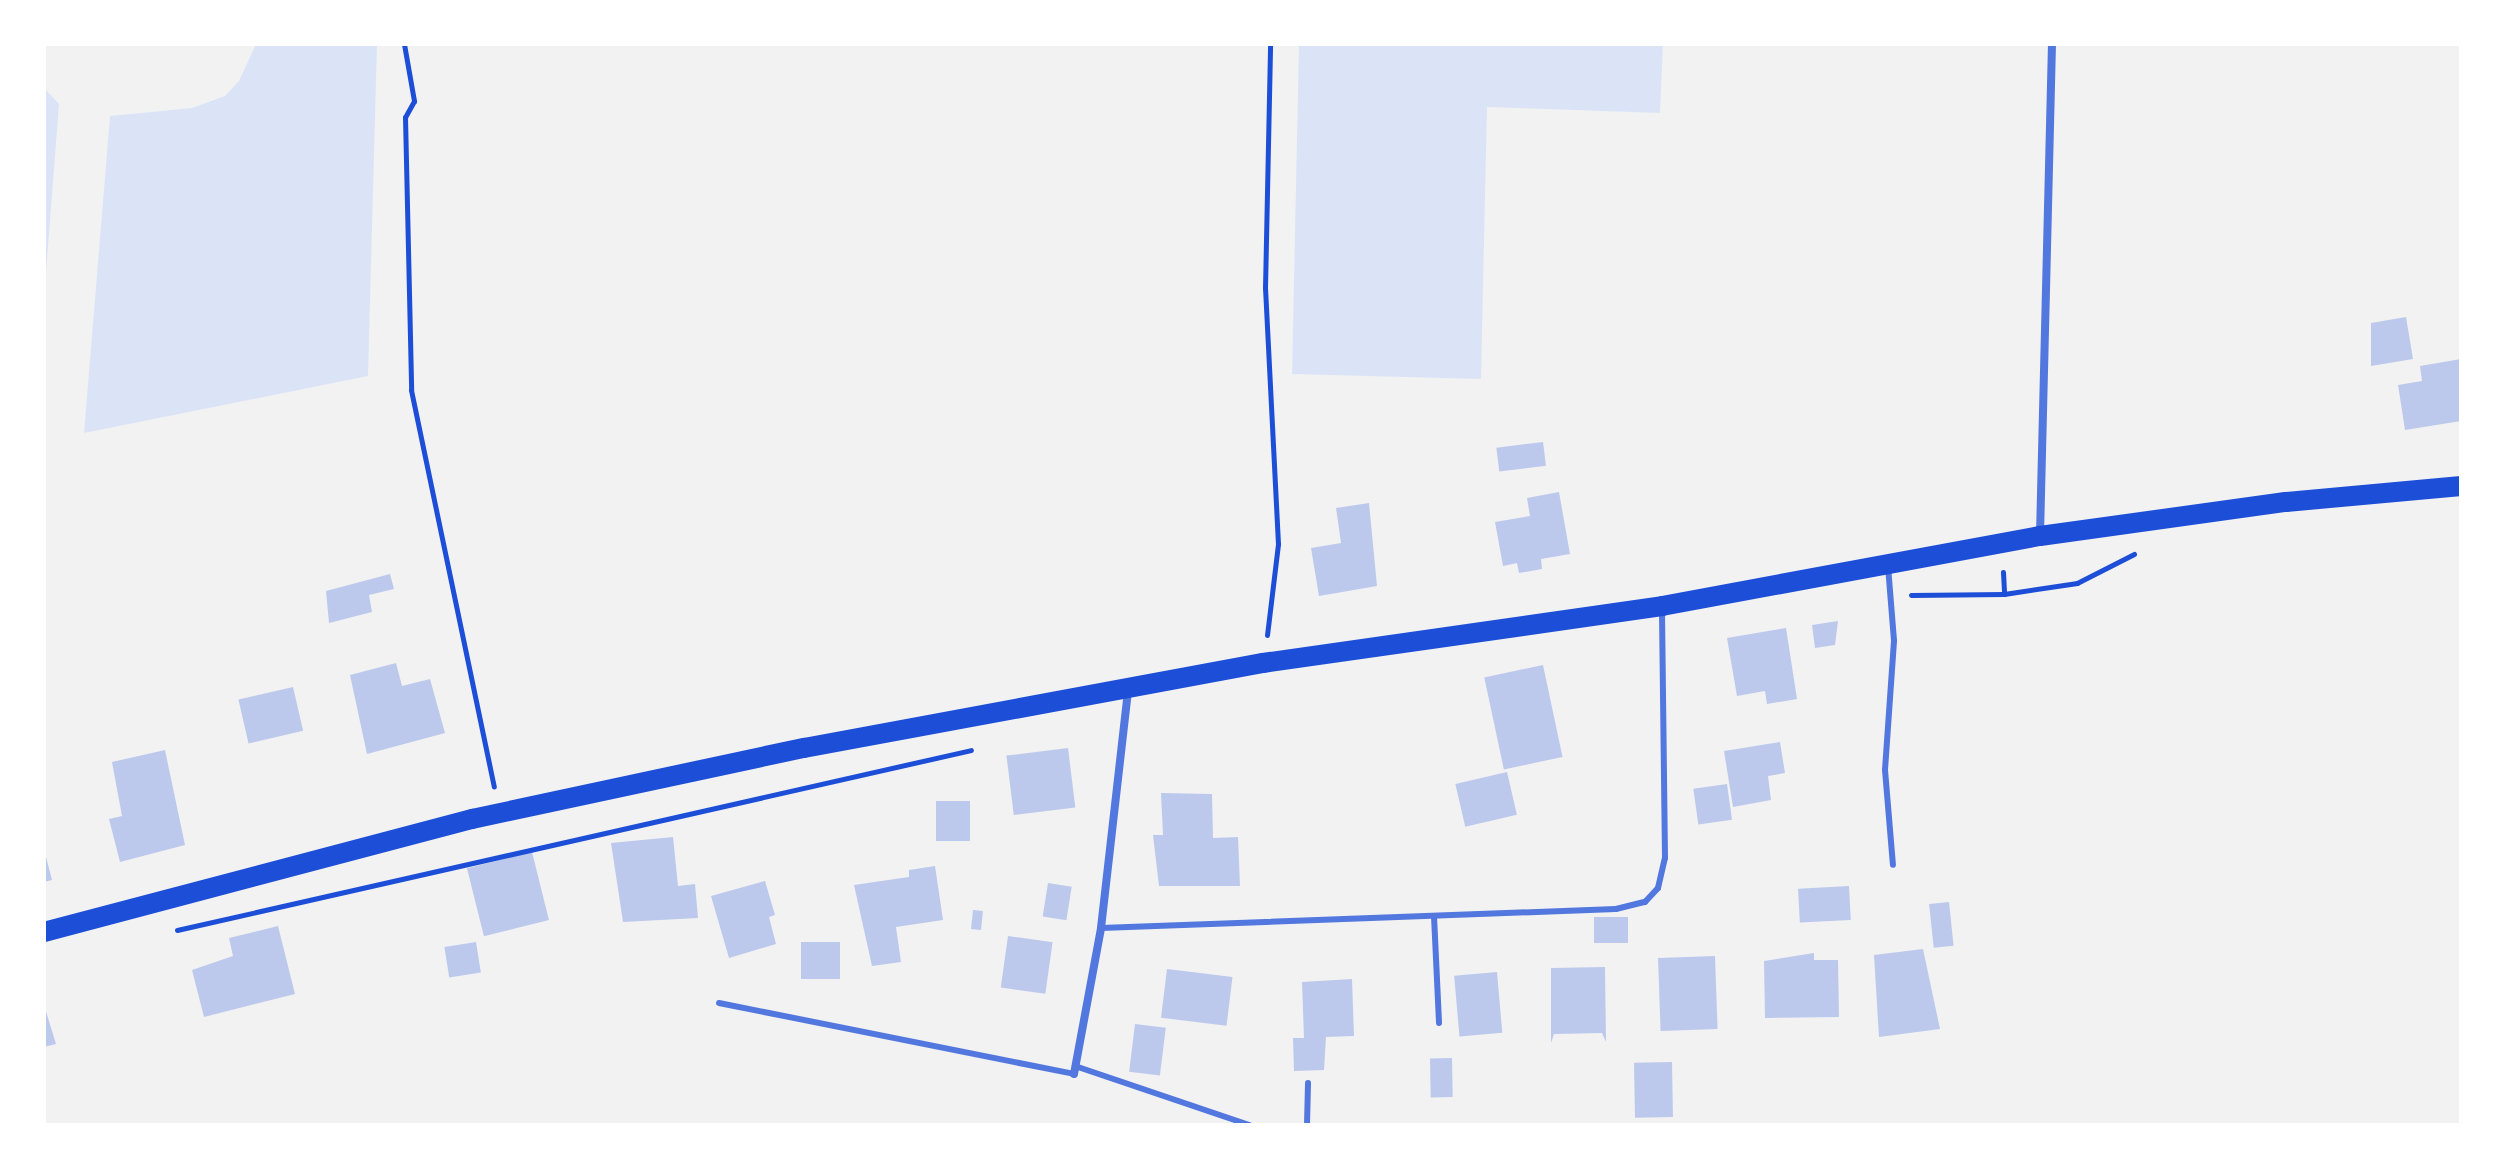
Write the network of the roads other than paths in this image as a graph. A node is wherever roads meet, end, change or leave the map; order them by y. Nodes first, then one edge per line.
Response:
1 (2052, 44) edge
2 (2461, 486) edge
3 (2040, 536) junction
4 (1888, 566) junction
5 (1662, 606) junction
6 (1128, 689) junction
7 (1893, 865) dead end
8 (1434, 916) junction
9 (1101, 928) junction
10 (44, 932) edge
11 (719, 1003) dead end
12 (1439, 1023) dead end
13 (1074, 1070) junction
14 (1308, 1083) dead end
15 (1249, 1125) edge
16 (1307, 1125) edge

1 - 3 street
2 - 3 main road
3 - 4 main road
4 - 5 main road
4 - 7 lane
5 - 6 main road
5 - 8 lane
6 - 9 street
6 - 10 main road
8 - 9 lane
8 - 12 lane
9 - 13 street
11 - 13 lane
13 - 15 lane
14 - 16 lane

